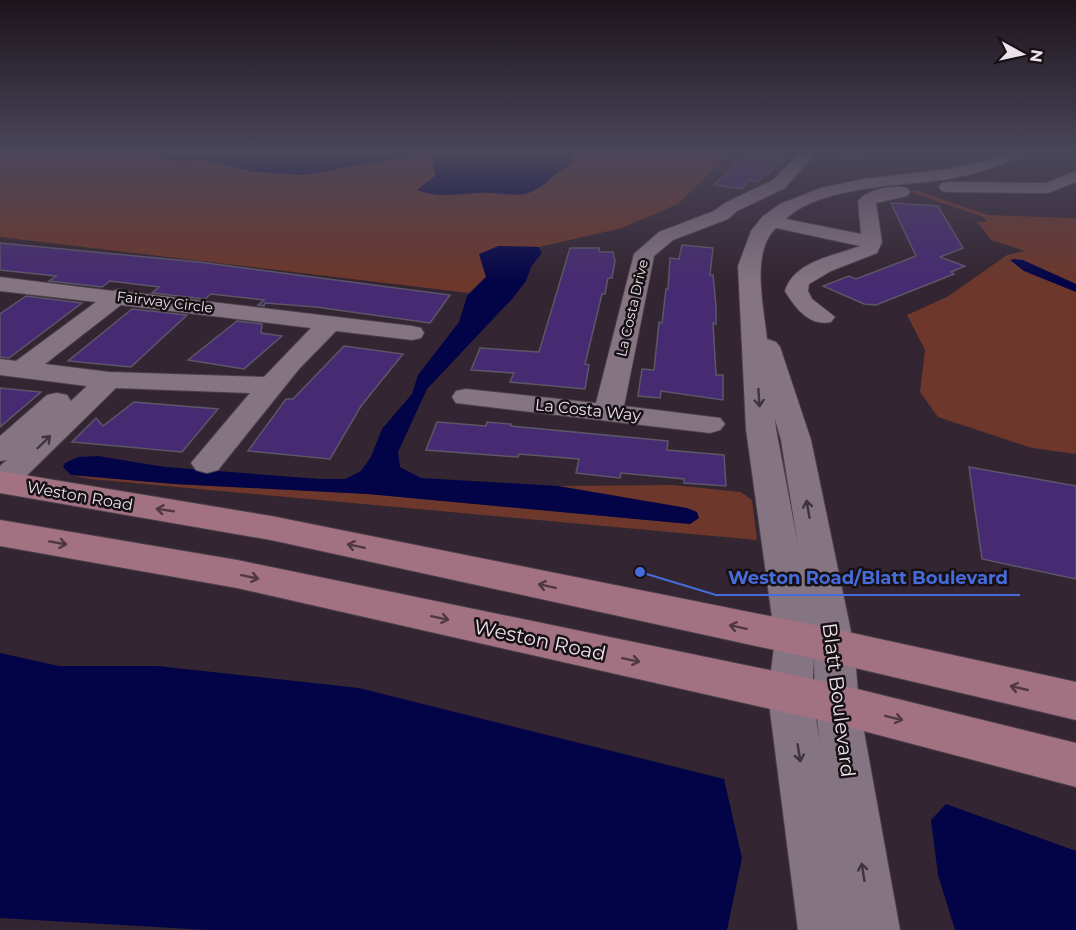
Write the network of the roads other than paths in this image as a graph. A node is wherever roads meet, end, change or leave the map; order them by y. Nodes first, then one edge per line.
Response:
1 (757, 195) edge
2 (818, 195) edge
3 (881, 195) edge
4 (726, 211) junction
5 (770, 221) junction
6 (872, 243) junction
7 (0, 284) edge
8 (119, 296) junction
9 (823, 317) dead end
10 (330, 323) junction
11 (412, 333) dead end
12 (10, 369) edge
13 (96, 378) junction
14 (270, 386) junction
15 (466, 397) dead end
16 (608, 412) junction
17 (710, 424) dead end
18 (207, 463) dead end
19 (1, 472) edge
20 (0, 533) edge
21 (814, 643) junction
22 (790, 695) junction
23 (1076, 702) edge
24 (837, 704) junction
25 (1076, 765) edge
26 (826, 930) edge
27 (872, 930) edge

1 - 4 street, La Costa Drive
2 - 5 street, Blatt Boulevard
3 - 6 street
4 - 5 street, La Costa Drive
4 - 16 street, La Costa Drive
5 - 6 street, La Costa Drive
5 - 21 street, Blatt Boulevard
6 - 9 street
7 - 8 street, Fairway Circle
8 - 10 street, Fairway Circle
8 - 12 street
10 - 11 street, Fairway Circle
10 - 14 street
12 - 13 street
13 - 14 street
13 - 19 street
14 - 18 street
15 - 16 street, La Costa Way
16 - 17 street, La Costa Way
21 -> 19 main road, Weston Road
20 -> 22 main road, Weston Road
21 - 22 street, Blatt Boulevard
23 -> 21 main road, Weston Road
21 - 24 street, Blatt Boulevard
22 - 24 main road, Weston Road
22 -> 26 street, Blatt Boulevard
24 -> 25 main road, Weston Road
27 -> 24 street, Blatt Boulevard

